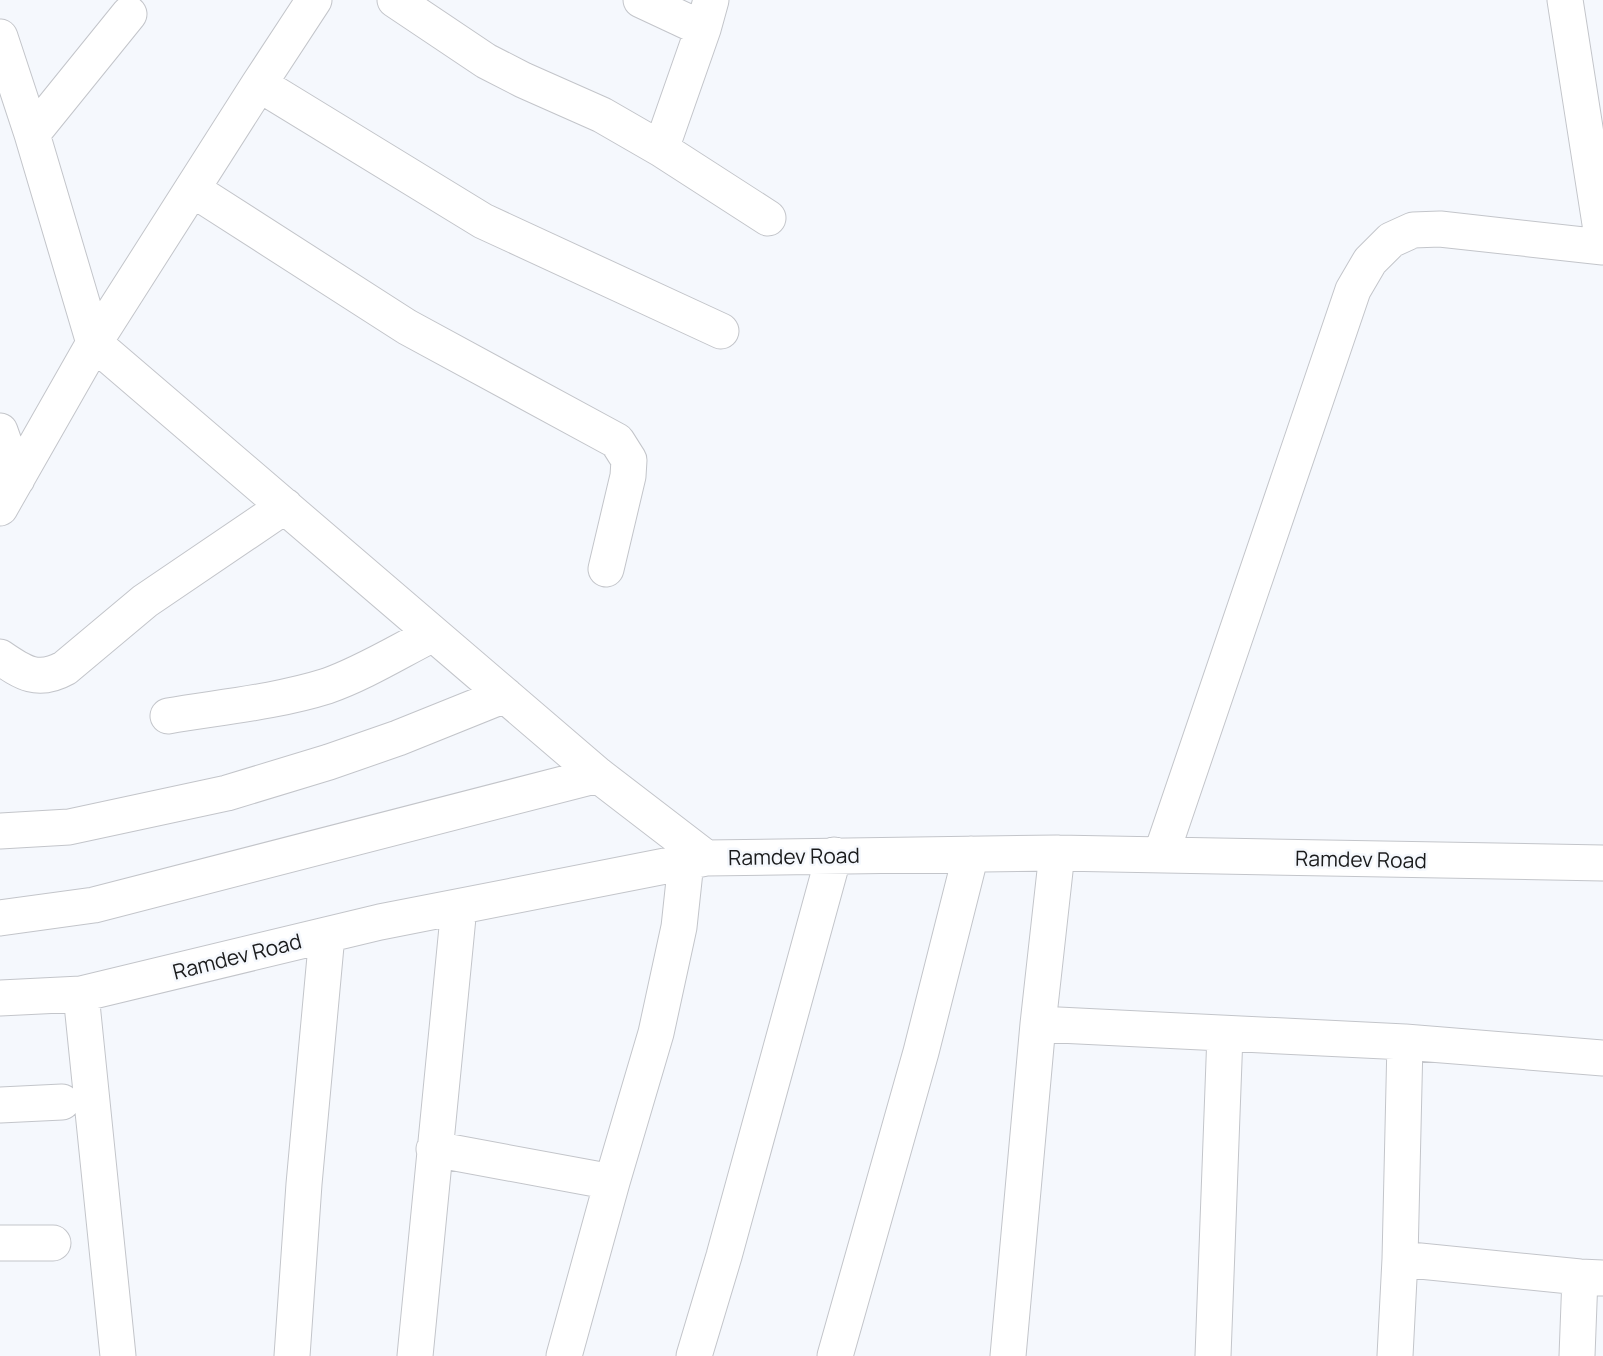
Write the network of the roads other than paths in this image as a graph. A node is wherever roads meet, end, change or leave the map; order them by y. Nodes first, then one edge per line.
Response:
1 (314, 0) edge
2 (395, 0) edge
3 (641, 0) edge
4 (1565, 0) edge
5 (129, 14) dead end
6 (707, 15) edge
7 (0, 37) edge
8 (259, 84) junction
9 (32, 134) junction
10 (661, 149) junction
11 (191, 189) junction
12 (768, 218) dead end
13 (1603, 245) edge
14 (721, 331) dead end
15 (94, 343) junction
16 (0, 431) edge
17 (9, 494) edge
18 (285, 506) junction
19 (606, 569) dead end
20 (433, 634) junction
21 (0, 657) edge
22 (505, 695) junction
23 (168, 716) dead end
24 (598, 775) junction
25 (0, 831) edge
26 (1057, 853) junction
27 (971, 854) junction
28 (834, 855) junction
29 (1160, 855) junction
30 (696, 860) junction
31 (1603, 863) edge
32 (459, 906) junction
33 (0, 918) edge
34 (327, 934) junction
35 (81, 994) junction
36 (0, 998) edge
37 (1038, 1024) junction
38 (1225, 1034) junction
39 (1405, 1042) junction
40 (1603, 1058) edge
41 (62, 1102) dead end
42 (0, 1105) edge
43 (434, 1149) junction
44 (612, 1182) junction
45 (0, 1243) edge
46 (52, 1243) dead end
47 (1400, 1259) junction
48 (1592, 1278) edge
49 (118, 1356) edge
50 (292, 1356) edge
51 (415, 1356) edge
52 (564, 1356) edge
53 (694, 1356) edge
54 (835, 1356) edge
55 (1008, 1356) edge
56 (1213, 1356) edge
57 (1395, 1356) edge
58 (1577, 1356) edge

1 - 8 street
2 - 10 street
3 - 6 street
4 - 13 street
5 - 9 street
6 - 10 street
7 - 9 street
8 - 11 street
8 - 14 street
9 - 15 street
10 - 12 street
11 - 15 street
11 - 19 street
13 - 29 street
15 - 17 street
15 - 18 street
16 - 17 street
18 - 20 street
18 - 21 street
20 - 22 street
20 - 23 street
22 - 24 street
22 - 25 street
24 - 30 street
24 - 33 street
26 - 27 street, Ramdev Road
26 - 29 street, Ramdev Road
26 - 37 street
27 - 28 street, Ramdev Road
27 - 54 street
28 - 30 street, Ramdev Road
28 - 53 street
29 - 31 street, Ramdev Road
30 - 32 street, Ramdev Road
30 - 44 street
32 - 34 street, Ramdev Road
32 - 43 street
34 - 35 street, Ramdev Road
34 - 50 street
35 - 36 street, Ramdev Road
35 - 49 street
37 - 38 street
37 - 55 street
38 - 39 street
38 - 56 street
39 - 40 street
39 - 47 street
41 - 42 street
43 - 44 street
43 - 51 street
44 - 52 street
45 - 46 street
47 - 48 street
47 - 57 street
48 - 58 street

